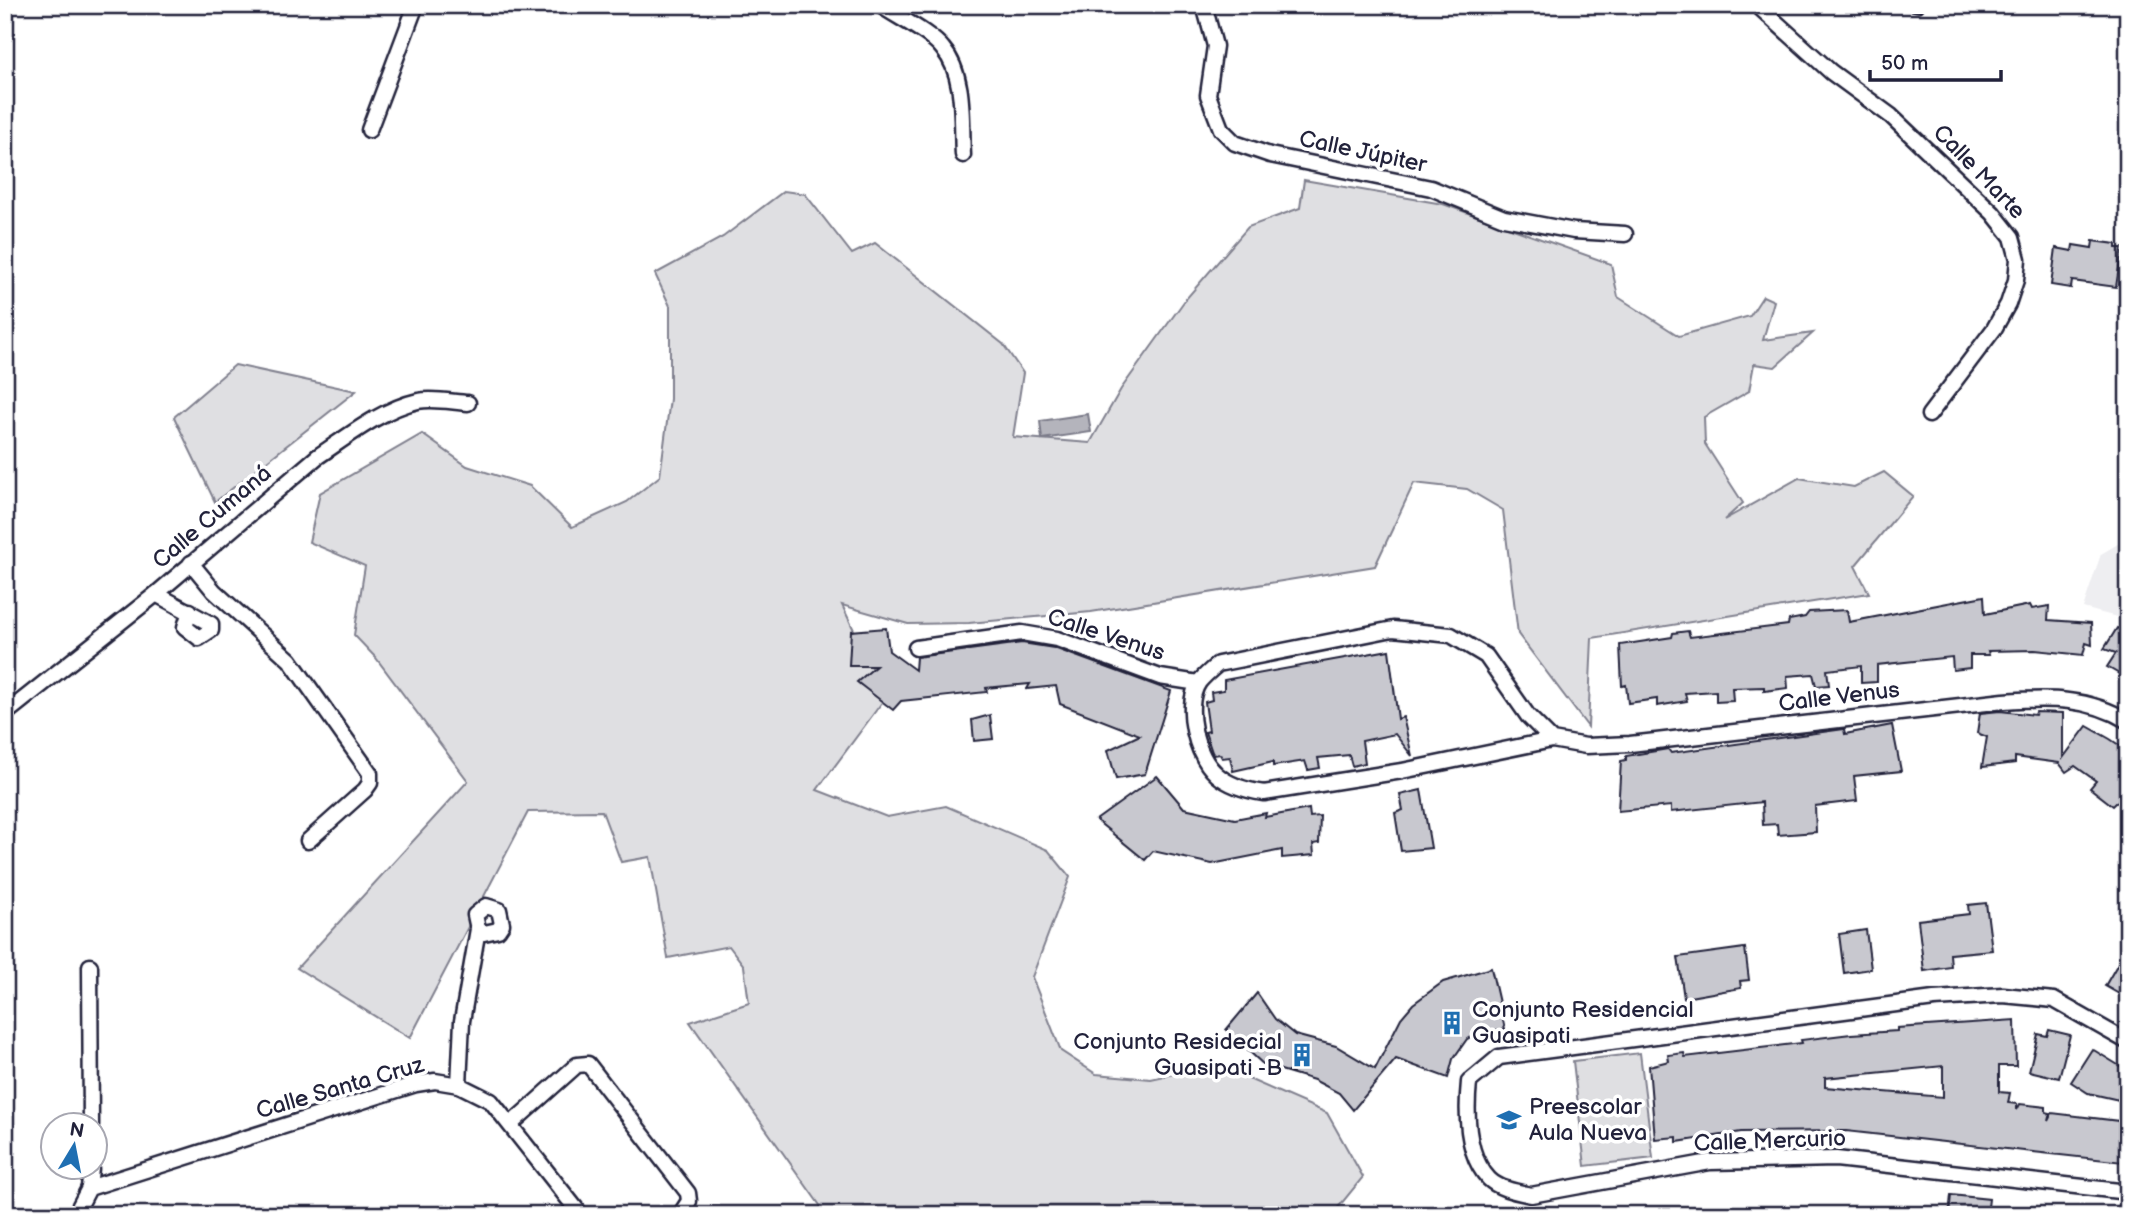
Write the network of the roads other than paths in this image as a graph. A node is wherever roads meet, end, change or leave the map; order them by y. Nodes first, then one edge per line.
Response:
1 (416, 5) edge
2 (880, 5) edge
3 (1204, 5) edge
4 (1757, 5) edge
5 (1909, 5) edge
6 (1918, 7) dead end
7 (369, 130) dead end
8 (963, 155) dead end
9 (1625, 234) dead end
10 (468, 403) dead end
11 (1929, 415) dead end
12 (191, 563) junction
13 (156, 594) junction
14 (190, 611) dead end
15 (916, 648) dead end
16 (1198, 683) junction
17 (5, 713) edge
18 (2128, 720) edge
19 (1552, 740) junction
20 (308, 841) dead end
21 (478, 929) dead end
22 (90, 966) dead end
23 (2128, 1042) edge
24 (459, 1085) junction
25 (91, 1112) edge
26 (511, 1124) junction
27 (90, 1182) edge
28 (89, 1188) junction
29 (2128, 1192) edge
30 (75, 1215) edge
31 (581, 1215) edge
32 (680, 1215) edge

1 - 7 street
2 - 8 street
3 - 9 street, Calle Júpiter
4 - 11 street, Calle Marte
5 - 6 lane
10 - 12 street, Calle Cumaná
12 - 13 street, Calle Cumaná
12 - 20 street
13 - 14 street
13 - 17 street, Calle Cumaná
15 - 16 street, Calle Venus
16 - 19 street
16 - 19 street, Calle Venus
18 - 19 street, Calle Venus
21 - 24 street
22 - 25 street
23 - 29 street, Calle Mercurio
24 - 26 street, Calle Santa Cruz
24 - 28 street, Calle Santa Cruz
26 - 31 street, Calle Santa Cruz
26 - 32 street
27 - 28 street
28 - 30 street

